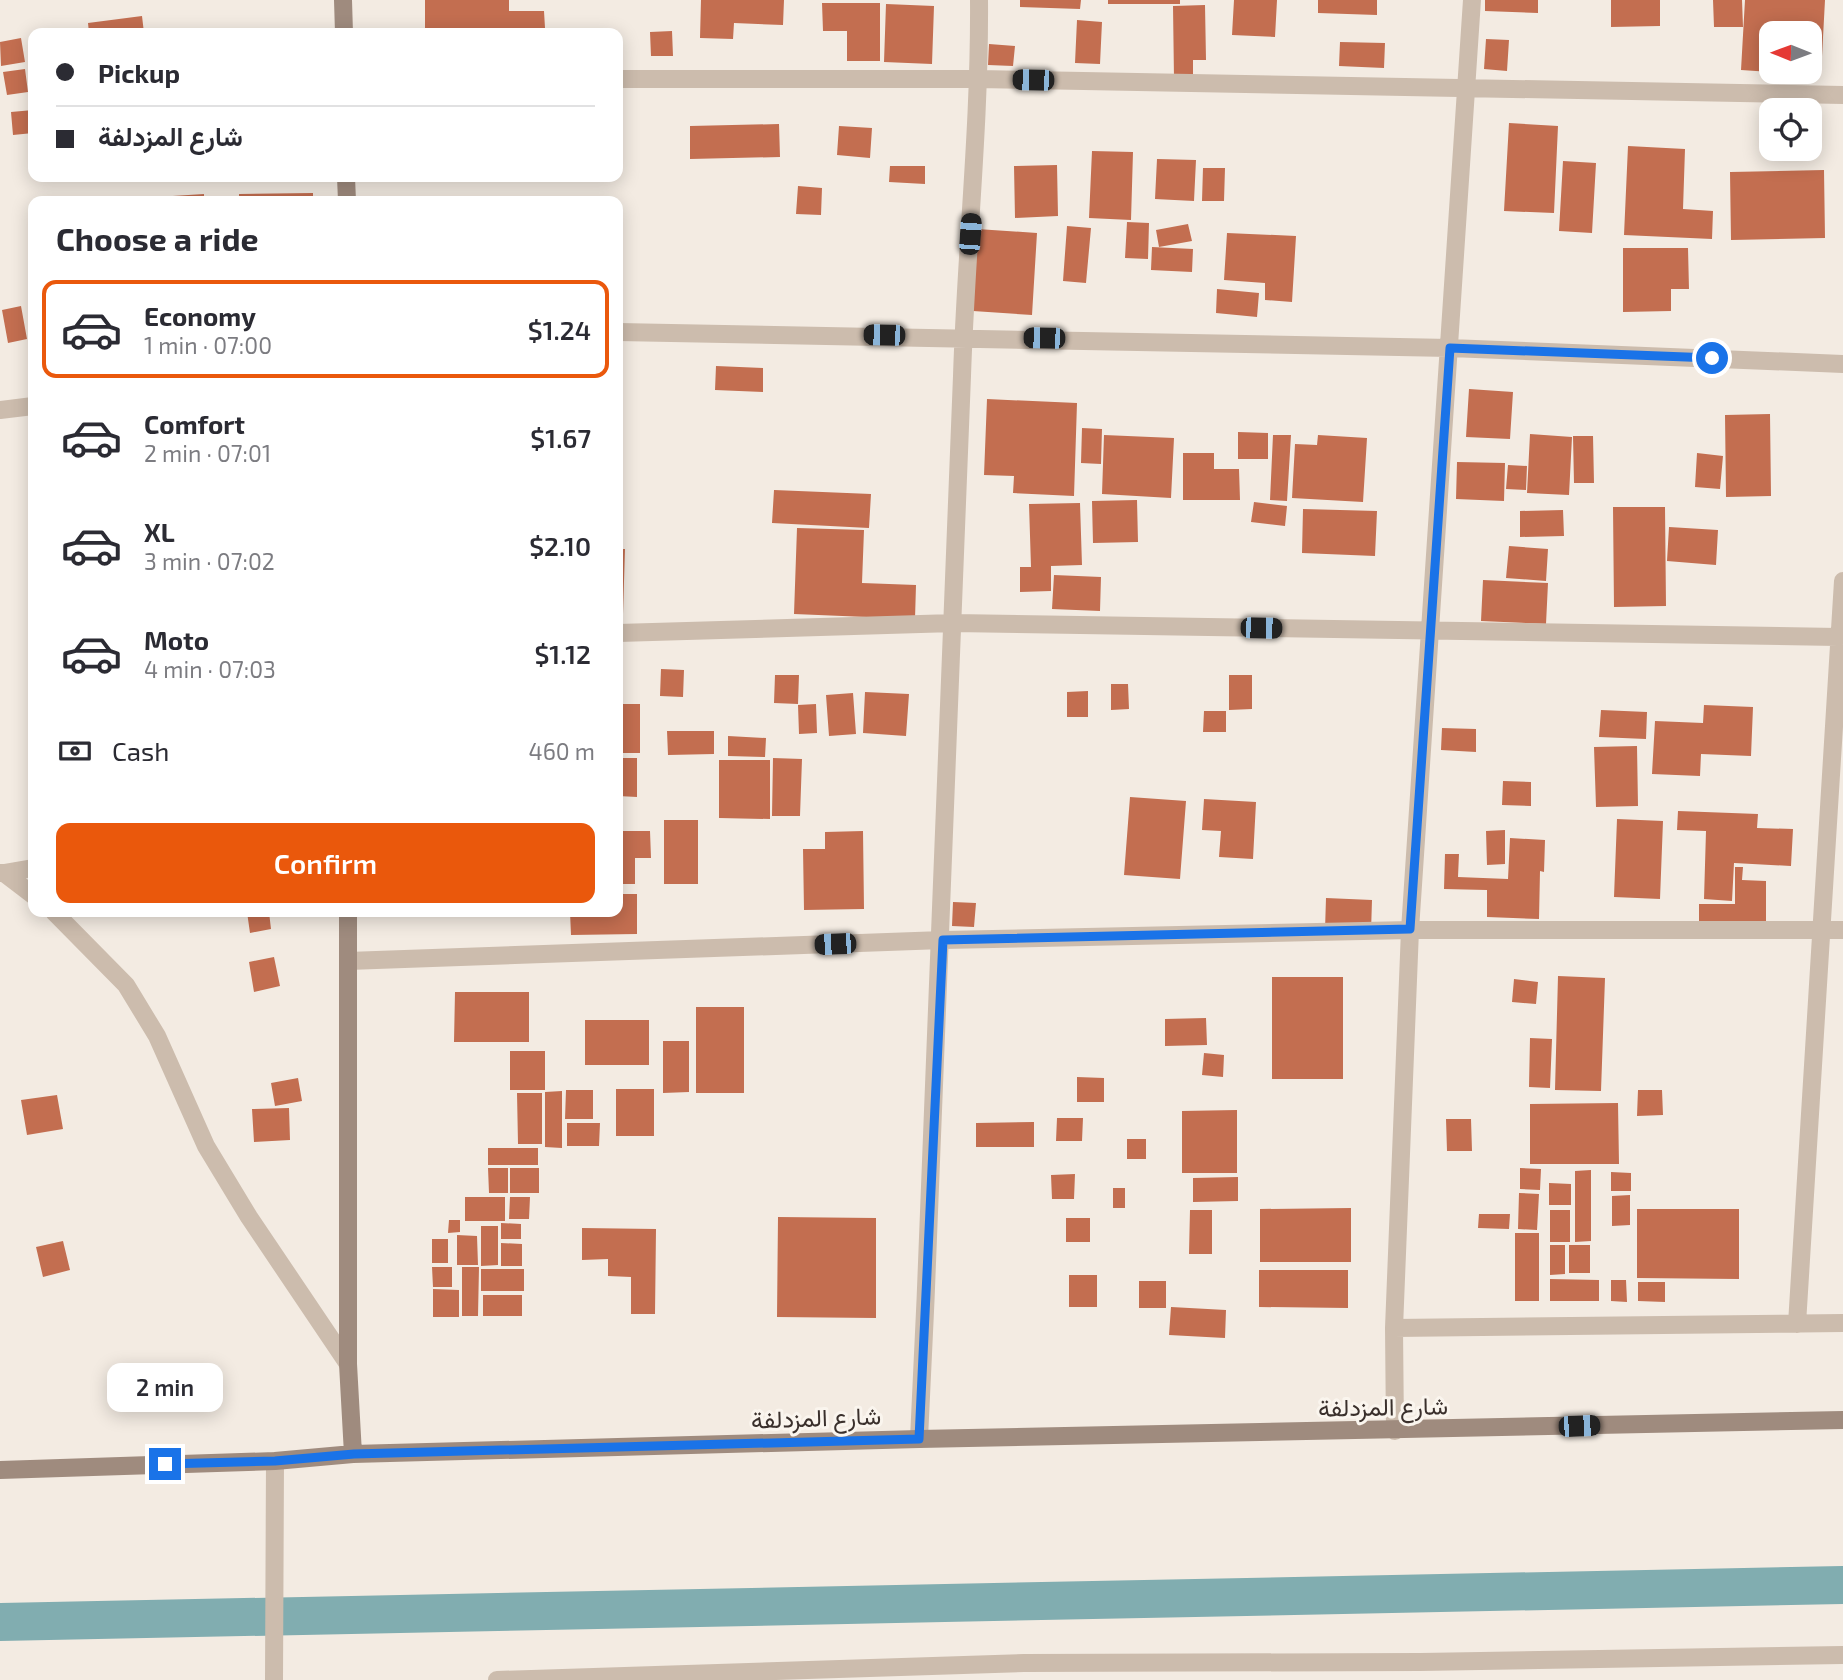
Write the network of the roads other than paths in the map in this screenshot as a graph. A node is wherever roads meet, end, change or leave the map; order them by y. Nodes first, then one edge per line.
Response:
1 (344, 0) edge
2 (979, 0) edge
3 (1472, 0) edge
4 (344, 28) edge
5 (623, 79) edge
6 (979, 79) junction
7 (1465, 86) junction
8 (1843, 94) edge
9 (623, 332) edge
10 (963, 337) junction
11 (1450, 348) junction
12 (1843, 363) edge
13 (28, 407) edge
14 (0, 410) edge
15 (1843, 581) edge
16 (954, 623) junction
17 (1429, 630) junction
18 (623, 633) edge
19 (1838, 637) junction
20 (28, 869) edge
21 (2, 873) edge
22 (28, 891) edge
23 (59, 917) edge
24 (348, 917) edge
25 (1410, 929) junction
26 (1822, 930) junction
27 (1843, 930) edge
28 (943, 940) junction
29 (348, 961) junction
30 (1843, 1323) edge
31 (1797, 1324) junction
32 (1394, 1328) junction
33 (348, 1363) junction
34 (1843, 1420) edge
35 (1395, 1431) junction
36 (919, 1439) junction
37 (354, 1454) junction
38 (275, 1461) junction
39 (0, 1470) edge
40 (1843, 1656) edge
41 (274, 1675) edge
42 (497, 1680) edge

1 - 4 street
2 - 6 street
3 - 7 street
5 - 6 street
6 - 7 street
6 - 10 street
7 - 8 street
7 - 11 street
9 - 10 street
10 - 11 street
10 - 16 street
11 - 12 street
11 - 17 street
13 - 14 street
15 - 19 street
16 - 17 street
16 - 18 street
16 - 28 street
17 - 19 street
17 - 25 street
19 - 26 street
20 - 21 street
21 - 22 street
23 - 33 street
24 - 29 street
25 - 26 street
25 - 28 street
25 - 32 street
26 - 27 street
26 - 31 street
28 - 29 street
28 - 36 street
29 - 33 street
30 - 31 street
31 - 32 street
32 - 35 street
33 - 37 street
34 - 35 street, شارع المزدلفة
35 - 36 street, شارع المزدلفة
36 - 37 street, شارع المزدلفة
37 - 38 street, شارع المزدلفة
38 - 39 street, شارع المزدلفة
38 - 41 street
40 - 42 street

